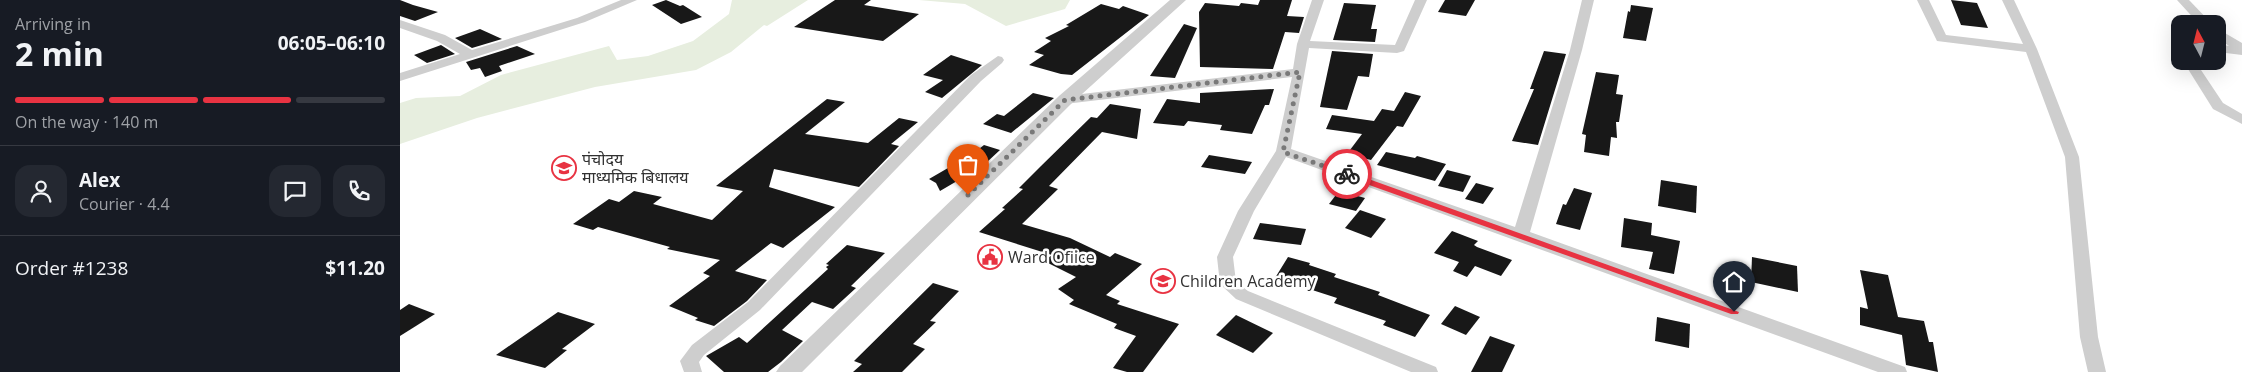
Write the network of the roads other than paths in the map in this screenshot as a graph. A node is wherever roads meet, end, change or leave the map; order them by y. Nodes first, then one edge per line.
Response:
1 (632, 0) edge
2 (1179, 0) edge
3 (1318, 0) edge
4 (1421, 0) edge
5 (1588, 0) edge
6 (1923, 0) edge
7 (2008, 0) edge
8 (2183, 0) edge
9 (2197, 15) edge
10 (400, 24) edge
11 (2226, 39) edge
12 (1303, 44) junction
13 (2031, 48) junction
14 (2226, 49) edge
15 (2242, 50) edge
16 (471, 56) junction
17 (998, 60) dead end
18 (2194, 70) edge
19 (1300, 72) junction
20 (400, 77) edge
21 (1065, 100) junction
22 (2242, 120) edge
23 (1283, 152) junction
24 (1521, 235) junction
25 (693, 372) edge
26 (788, 372) edge
27 (1429, 372) edge
28 (1898, 372) edge
29 (2097, 372) edge

1 - 16 street
2 - 21 street
3 - 12 street
4 - 12 street
5 - 24 street
6 - 13 street
7 - 13 street
8 - 9 street
10 - 16 street
11 - 15 street
12 - 19 street
13 - 29 street
14 - 15 street
16 - 20 street
17 - 25 street
18 - 22 street
19 - 21 street
19 - 23 street
21 - 26 street
23 - 24 street
23 - 27 street
24 - 28 street

